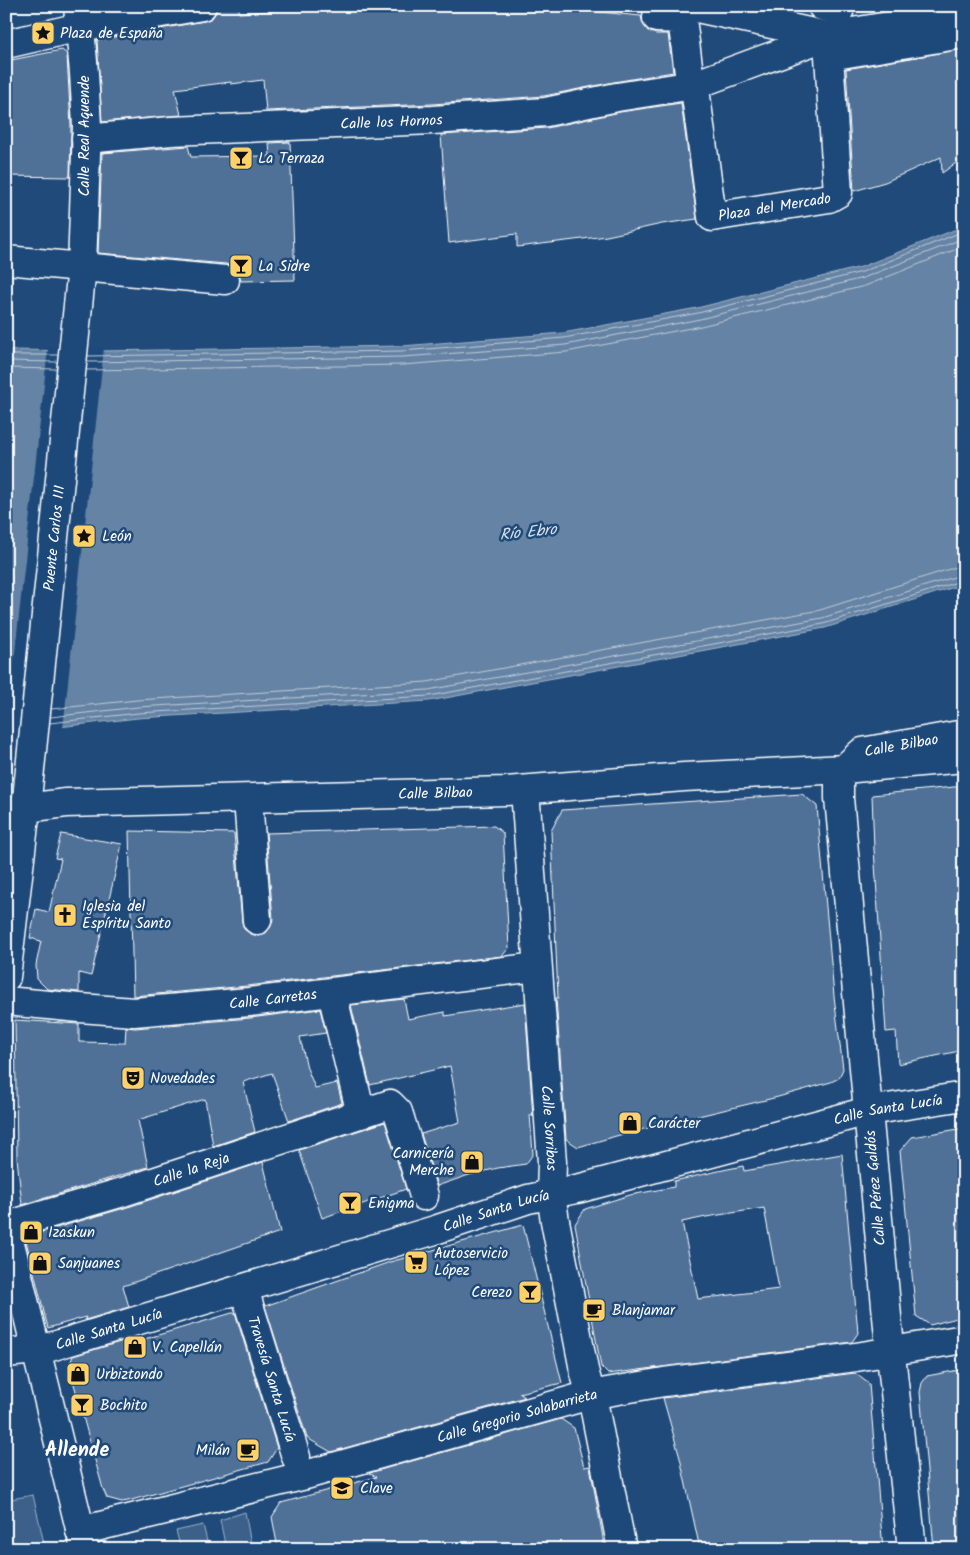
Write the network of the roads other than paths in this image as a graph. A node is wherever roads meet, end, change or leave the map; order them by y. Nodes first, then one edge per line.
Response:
1 (202, 6) edge
2 (658, 6) edge
3 (688, 6) edge
4 (748, 6) edge
5 (763, 6) edge
6 (822, 6) edge
7 (841, 6) edge
8 (959, 12) edge
9 (79, 16) edge
10 (827, 36) junction
11 (6, 44) edge
12 (694, 85) junction
13 (86, 139) junction
14 (6, 260) edge
15 (82, 267) junction
16 (225, 280) dead end
17 (964, 734) edge
18 (964, 758) edge
19 (844, 769) junction
20 (525, 790) junction
21 (248, 799) junction
22 (16, 810) edge
23 (257, 920) dead end
24 (537, 967) junction
25 (6, 977) edge
26 (332, 993) junction
27 (6, 1001) edge
28 (964, 1096) edge
29 (868, 1111) junction
30 (361, 1114) junction
31 (551, 1195) junction
32 (424, 1196) dead end
33 (13, 1225) edge
34 (248, 1302) dead end
35 (964, 1338) edge
36 (35, 1350) junction
37 (891, 1351) junction
38 (6, 1353) edge
39 (590, 1395) junction
40 (296, 1457) dead end
41 (82, 1540) edge
42 (622, 1549) edge
43 (912, 1549) edge

1 - 9 street
2 - 12 street, Plaza del Mercado
3 - 10 street
4 - 5 street
6 - 7 street
8 - 10 street
8 - 12 street, Plaza del Mercado
9 - 11 street
9 - 13 street, Calle Real Aquende
10 - 12 street, Calle los Hornos
12 - 13 street, Calle los Hornos
13 - 15 street, Calle Real Aquende
14 - 15 street
15 - 16 street
15 - 22 street, Puente Carlos III
17 - 19 street, Calle Bilbao
18 - 19 street, Calle Bilbao
19 - 20 street, Calle Bilbao
19 - 29 street, Calle Pérez Galdós
20 - 21 street, Calle Bilbao
20 - 24 street, Calle Sorribas
21 - 22 street, Calle Bilbao
21 - 23 street
22 - 25 street, Puente Carlos III
24 - 26 street, Calle Carretas
24 - 31 street, Calle Sorribas
26 - 27 street, Calle Carretas
26 - 30 street
28 - 29 street, Calle Santa Lucía
29 - 31 street, Calle Santa Lucía
29 - 37 street, Calle Pérez Galdós
30 - 32 street, Calle la Reja
30 - 33 street, Calle la Reja
31 - 36 street, Calle Santa Lucía
31 - 39 street, Calle Sorribas
33 - 36 street
34 - 40 street, Travesía Santa Lucía
35 - 37 street, Calle Gregorio Solabarrieta
36 - 38 street, Calle Santa Lucía
36 - 41 street
37 - 39 street, Calle Gregorio Solabarrieta
37 - 43 street, Calle Pérez Galdós
39 - 41 street, Calle Gregorio Solabarrieta
39 - 42 street, Calle Sorribas

